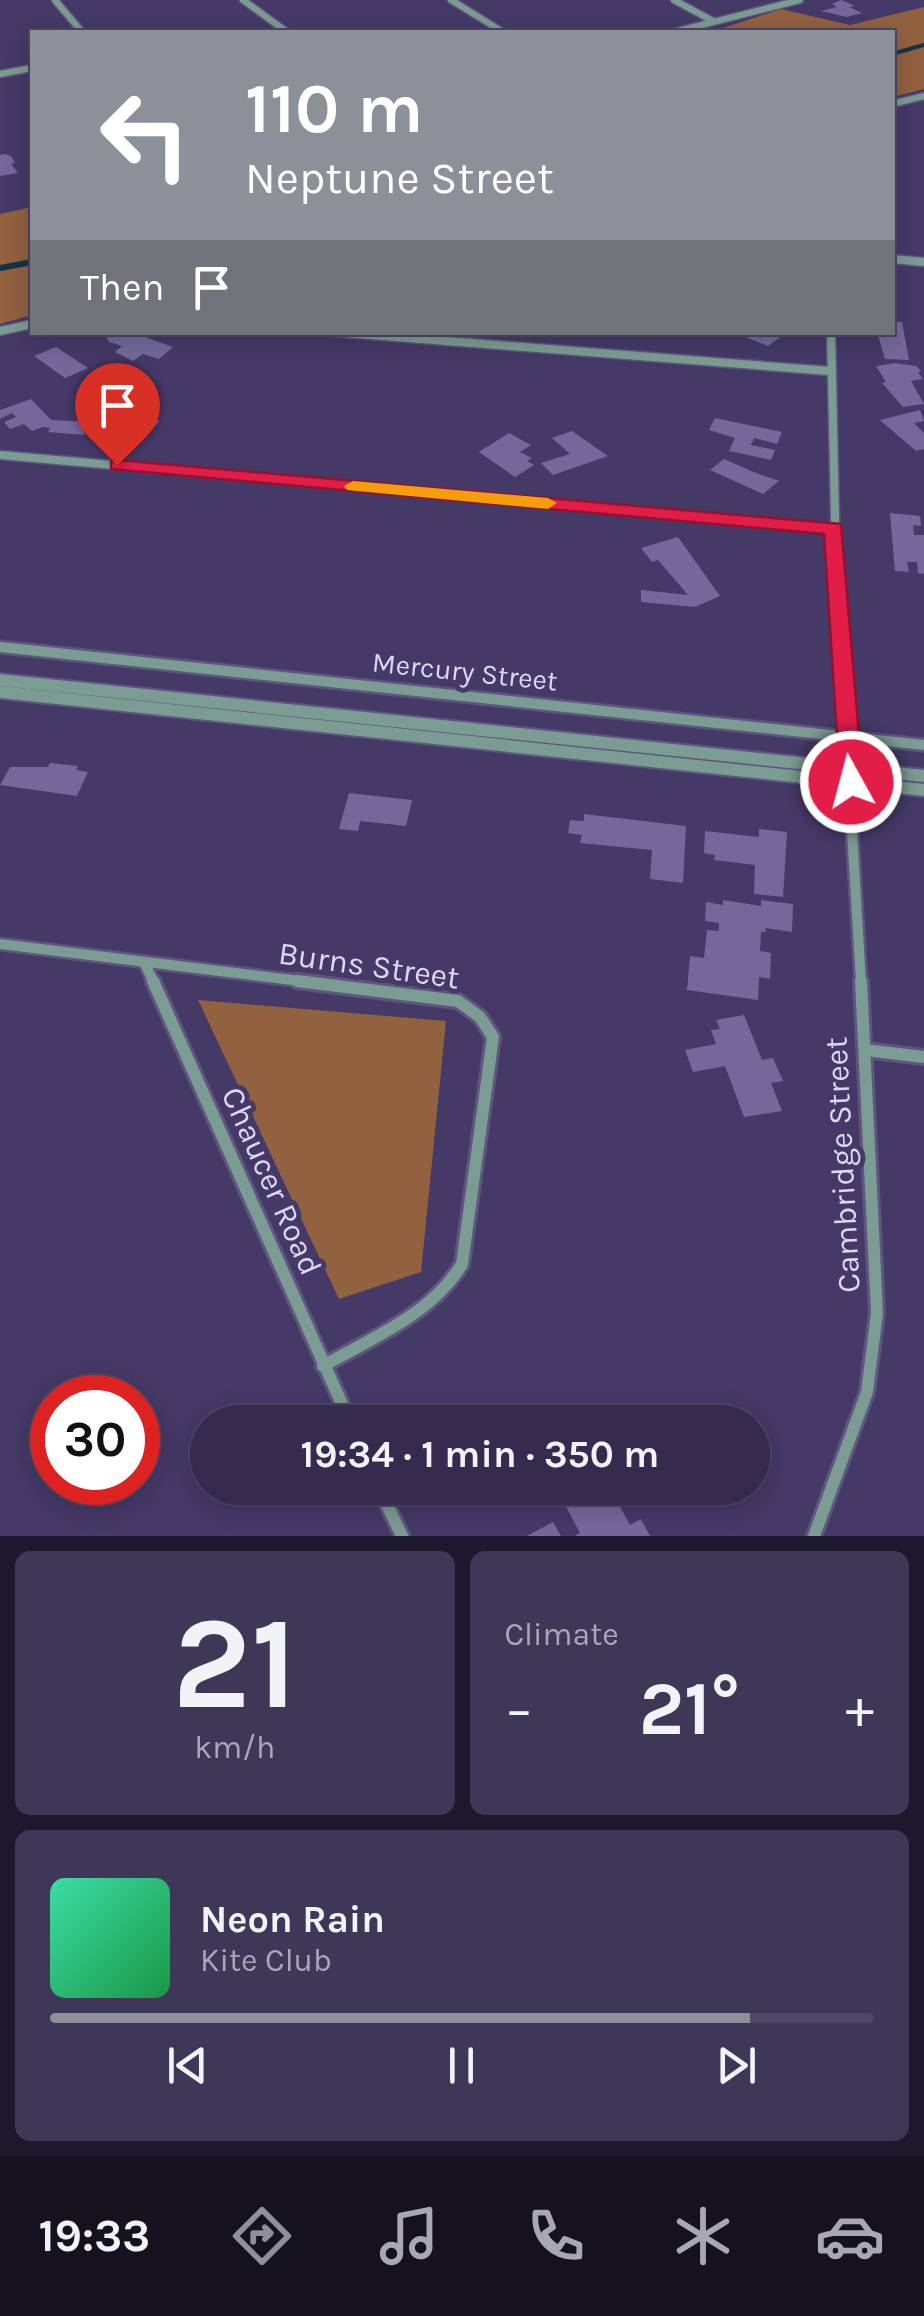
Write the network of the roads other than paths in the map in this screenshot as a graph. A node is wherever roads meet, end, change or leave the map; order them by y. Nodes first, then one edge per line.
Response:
1 (55, 0) edge
2 (243, 0) edge
3 (451, 0) edge
4 (674, 0) edge
5 (800, 0) edge
6 (713, 21) junction
7 (80, 30) edge
8 (284, 30) edge
9 (500, 30) edge
10 (681, 30) edge
11 (30, 68) edge
12 (0, 74) edge
13 (924, 96) edge
14 (895, 103) edge
15 (895, 259) edge
16 (924, 262) edge
17 (30, 324) edge
18 (0, 331) edge
19 (370, 335) edge
20 (473, 335) edge
21 (830, 335) edge
22 (469, 343) junction
23 (830, 371) junction
24 (0, 455) edge
25 (834, 528) junction
26 (0, 647) edge
27 (0, 680) edge
28 (0, 692) edge
29 (846, 738) junction
30 (924, 745) edge
31 (850, 775) junction
32 (924, 776) edge
33 (924, 790) edge
34 (0, 944) edge
35 (144, 962) junction
36 (865, 1050) junction
37 (924, 1057) edge
38 (324, 1366) junction
39 (342, 1405) edge
40 (388, 1505) edge
41 (402, 1536) edge
42 (814, 1536) edge

1 - 7 street
2 - 8 street
3 - 9 street
4 - 6 street
5 - 6 street
6 - 10 street
11 - 12 street
13 - 14 street
15 - 16 street
17 - 18 street
19 - 22 street
20 - 22 street
21 - 23 street, Cambridge Street
22 - 23 street
23 - 25 street, Cambridge Street
24 - 25 street
25 - 29 street, Cambridge Street
26 - 29 street, Mercury Street
27 - 31 street, Mercury Street
28 - 31 street, Mercury Street
29 - 30 street, Mercury Street
29 - 31 street, Cambridge Street
31 - 32 street, Mercury Street
31 - 33 street, Mercury Street
31 - 36 street, Cambridge Street
34 - 35 street, Burns Street
35 - 38 street, Chaucer Road
35 - 38 street, Burns Street
36 - 37 street
36 - 42 street, Cambridge Street
38 - 39 street, Chaucer Road
40 - 41 street

